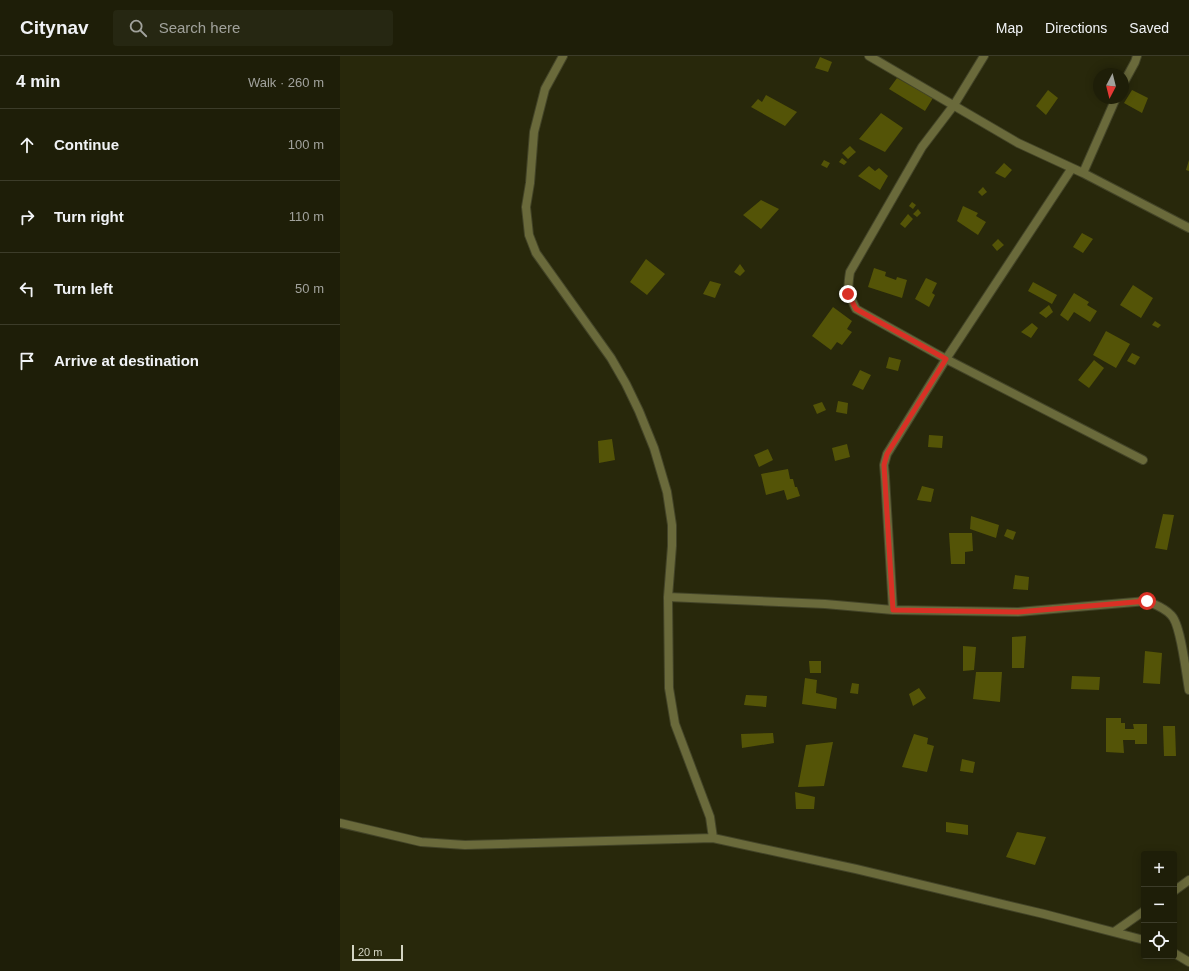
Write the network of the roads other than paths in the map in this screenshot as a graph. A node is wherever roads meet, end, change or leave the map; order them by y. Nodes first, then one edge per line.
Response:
1 (563, 56) edge
2 (869, 56) edge
3 (984, 56) edge
4 (1137, 56) edge
5 (1129, 73) edge
6 (1113, 104) edge
7 (954, 105) junction
8 (1072, 168) junction
9 (1083, 173) junction
10 (1189, 228) edge
11 (946, 359) junction
12 (1143, 460) dead end
13 (668, 598) junction
14 (893, 610) junction
15 (1189, 690) edge
16 (340, 824) edge
17 (713, 838) junction
18 (1189, 880) edge
19 (1177, 889) edge
20 (1141, 913) edge
21 (1114, 932) junction
22 (1141, 939) edge
23 (1177, 955) edge
24 (1189, 962) edge

1 - 13 street
2 - 7 street
3 - 7 street
4 - 5 street
6 - 9 street
7 - 8 street
7 - 11 street
8 - 9 street
8 - 11 street
9 - 10 street
11 - 12 street
11 - 14 street
13 - 14 street
13 - 17 street
14 - 15 street
16 - 17 street
17 - 21 street
18 - 19 street
20 - 21 street
21 - 22 street
23 - 24 street

